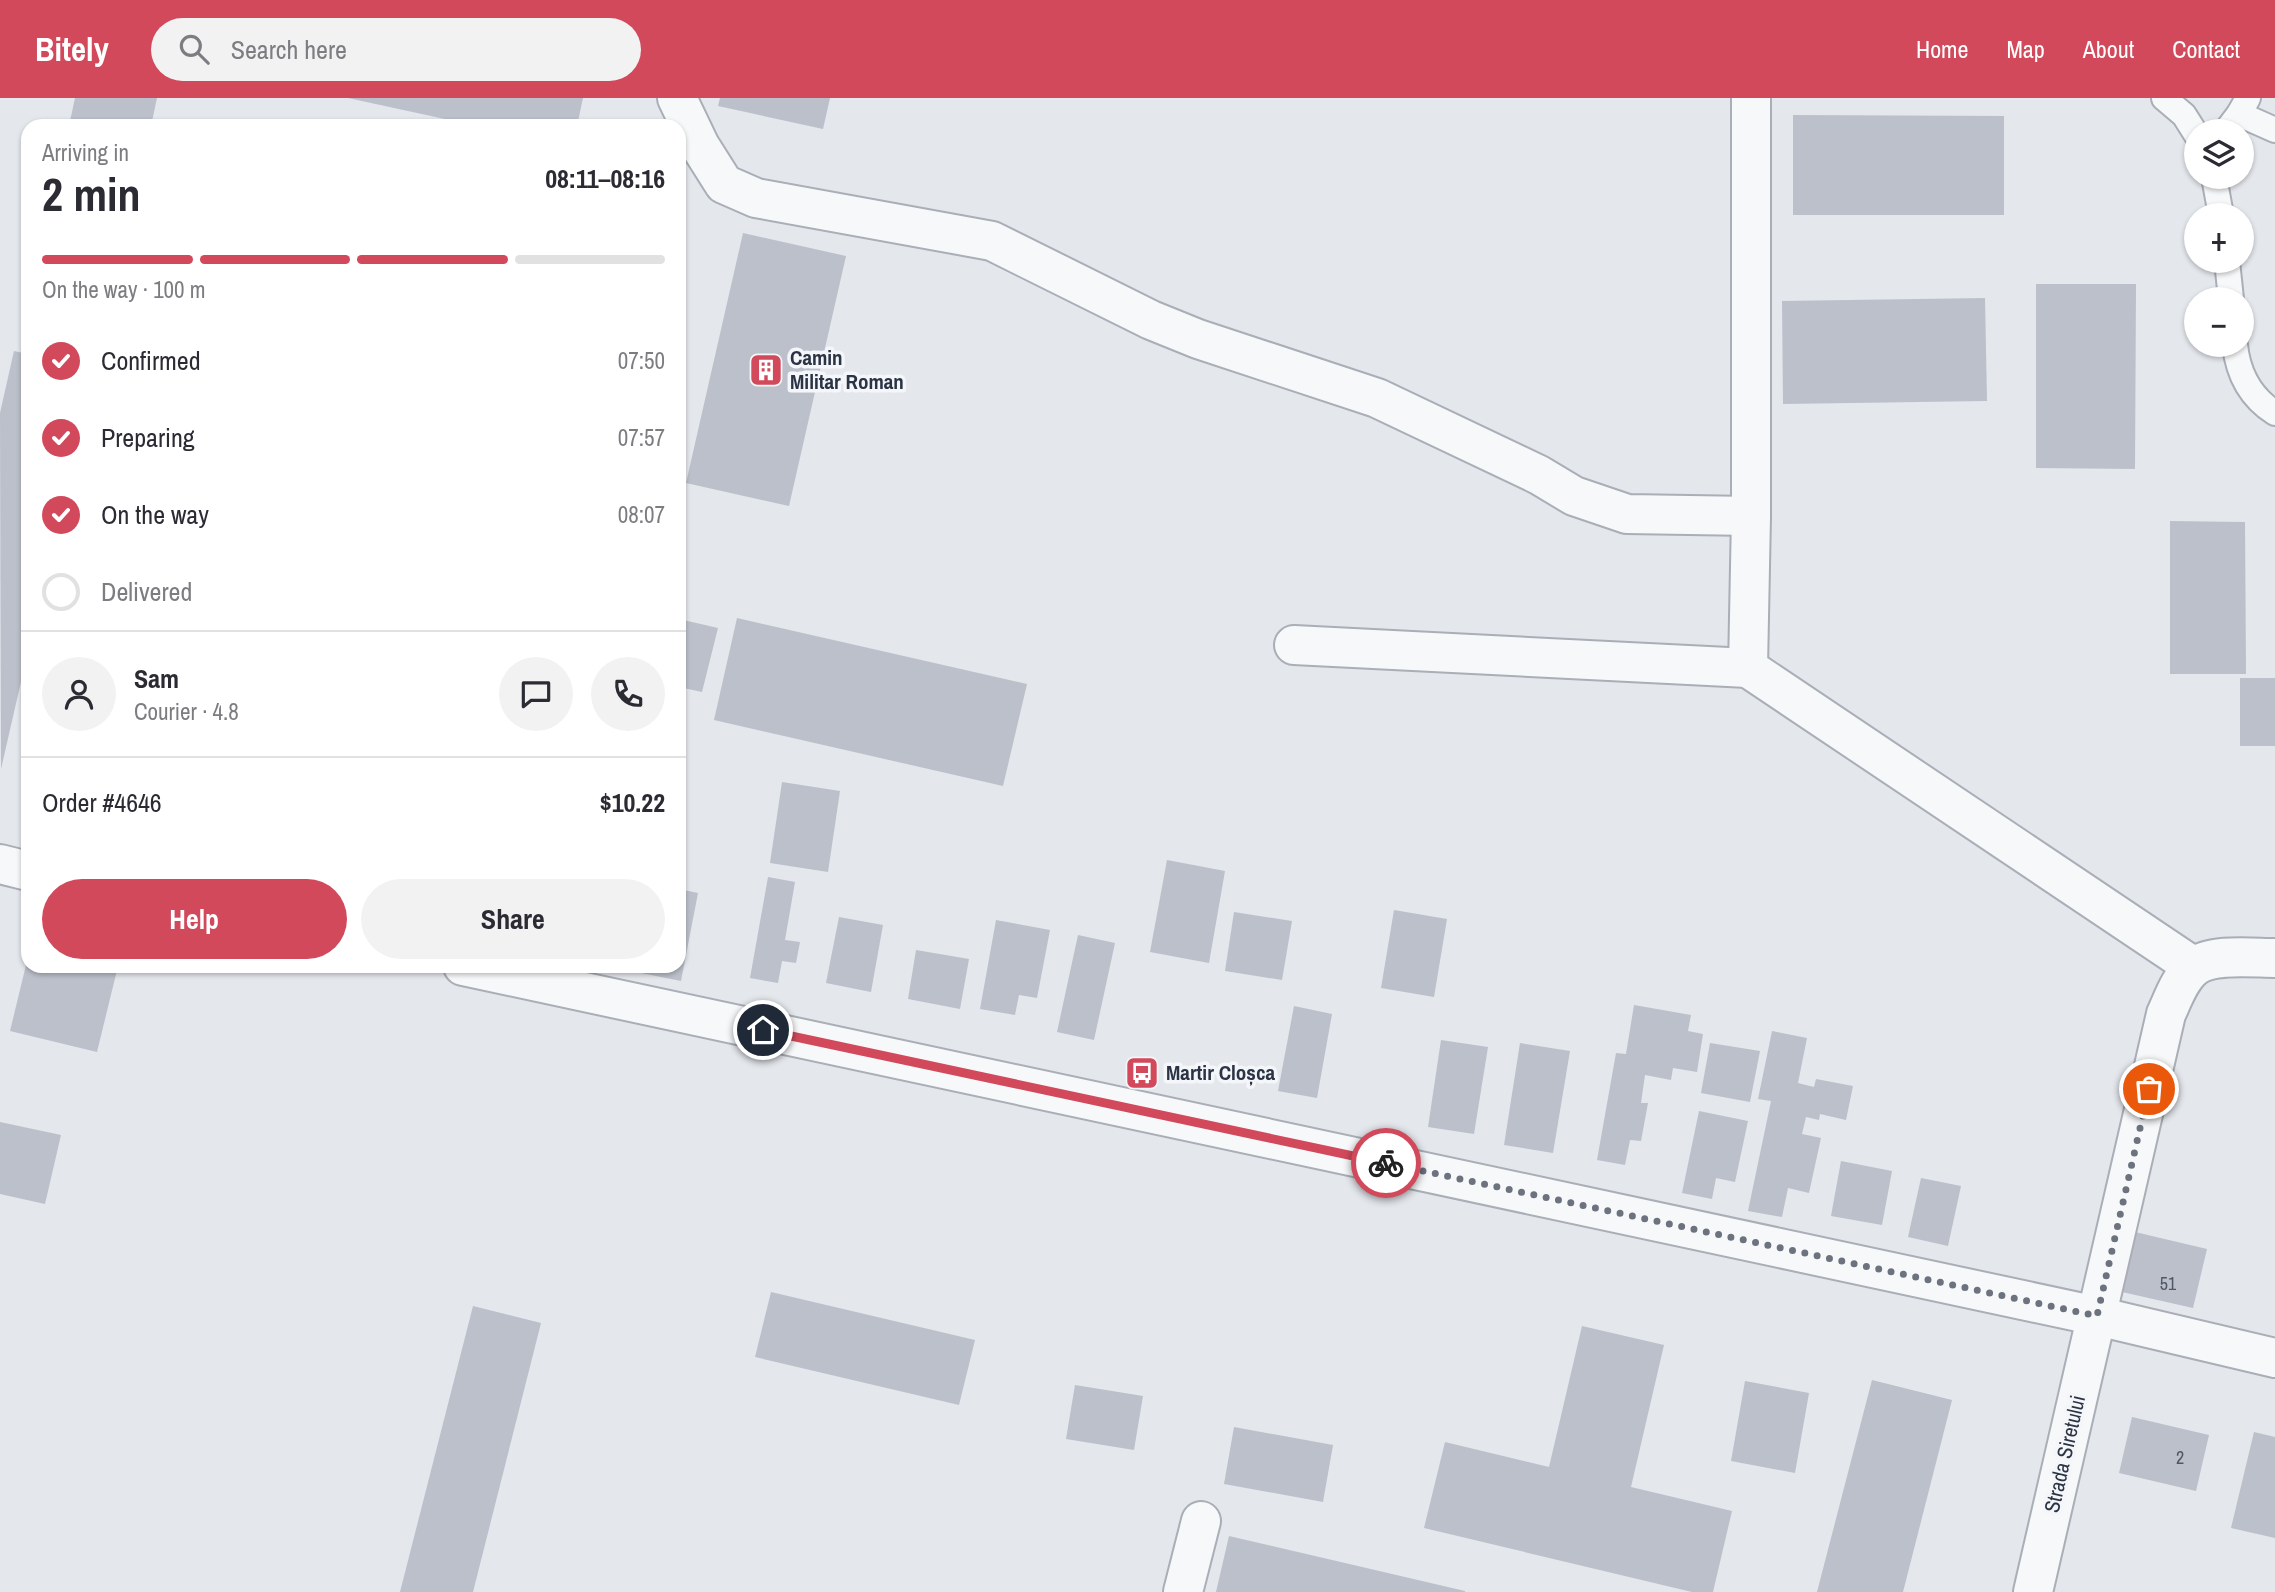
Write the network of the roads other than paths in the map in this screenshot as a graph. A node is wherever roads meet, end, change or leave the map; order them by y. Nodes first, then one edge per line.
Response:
1 (677, 98) edge
2 (1751, 98) edge
3 (2164, 98) edge
4 (2238, 115) edge
5 (2187, 119) edge
6 (2275, 130) edge
7 (2236, 357) edge
8 (2275, 413) edge
9 (1751, 516) junction
10 (1294, 645) dead end
11 (1748, 668) junction
12 (0, 864) edge
13 (21, 869) edge
14 (2275, 958) edge
15 (2194, 967) junction
16 (496, 973) edge
17 (2097, 1316) junction
18 (2275, 1358) edge
19 (1201, 1521) dead end
20 (1182, 1592) edge
21 (2033, 1592) edge

1 - 9 street
2 - 9 street
3 - 5 lane
4 - 6 lane
7 - 8 lane
9 - 11 street
10 - 11 street
11 - 15 street
12 - 13 street
14 - 15 street
15 - 17 street, Strada Siretului
16 - 17 street
17 - 18 street
17 - 21 street, Strada Siretului
19 - 20 street

